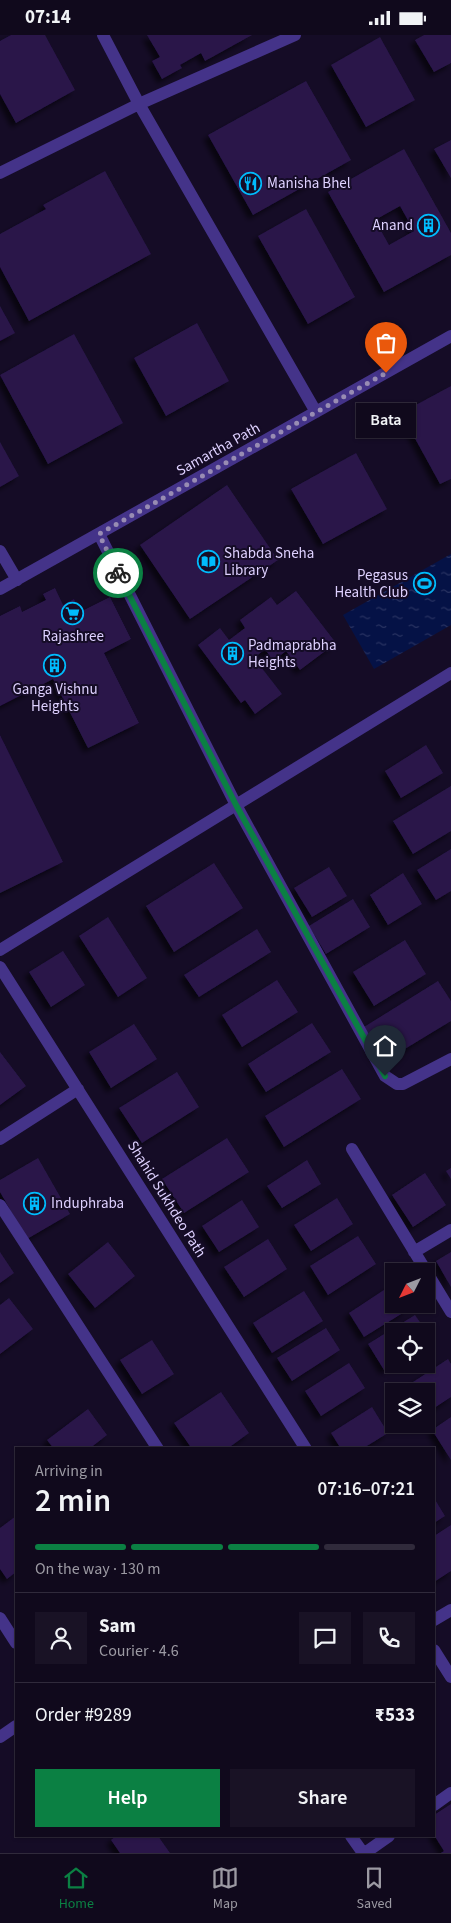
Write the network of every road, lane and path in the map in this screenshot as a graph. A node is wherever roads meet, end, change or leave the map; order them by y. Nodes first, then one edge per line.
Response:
1 (103, 35) edge
2 (295, 35) edge
3 (139, 104) junction
4 (0, 173) edge
5 (451, 336) edge
6 (316, 412) junction
7 (99, 534) junction
8 (0, 551) edge
9 (17, 580) junction
10 (0, 589) edge
11 (451, 673) edge
12 (236, 805) junction
13 (0, 950) edge
14 (0, 967) edge
15 (451, 1059) edge
16 (78, 1089) junction
17 (0, 1139) edge
18 (352, 1149) dead end
19 (0, 1205) edge
20 (451, 1230) edge
21 (414, 1252) junction
22 (451, 1311) edge
23 (157, 1447) edge
24 (305, 1447) edge
25 (451, 1610) edge
26 (0, 1618) edge
27 (435, 1619) edge
28 (15, 1641) edge
29 (435, 1652) edge
30 (451, 1677) edge
31 (15, 1727) edge
32 (0, 1737) edge
33 (451, 1793) edge
34 (435, 1804) edge
35 (352, 1837) edge
36 (388, 1837) edge
37 (364, 1853) edge

1 - 3 street
2 - 3 street
3 - 4 street
3 - 6 street
5 - 6 street, Samartha Path
6 - 7 street, Samartha Path
7 - 9 street, Samartha Path
7 - 12 street
8 - 9 street
9 - 10 street, Samartha Path
11 - 12 street
12 - 13 street
12 - 15 street
14 - 16 street, Shahid Sukhdeo Path
16 - 17 street
16 - 24 street, Shahid Sukhdeo Path
18 - 21 street
19 - 23 street
20 - 21 street
21 - 22 street
25 - 27 street
26 - 28 street
29 - 30 street
31 - 32 street
33 - 34 street
35 - 37 street
36 - 37 street

